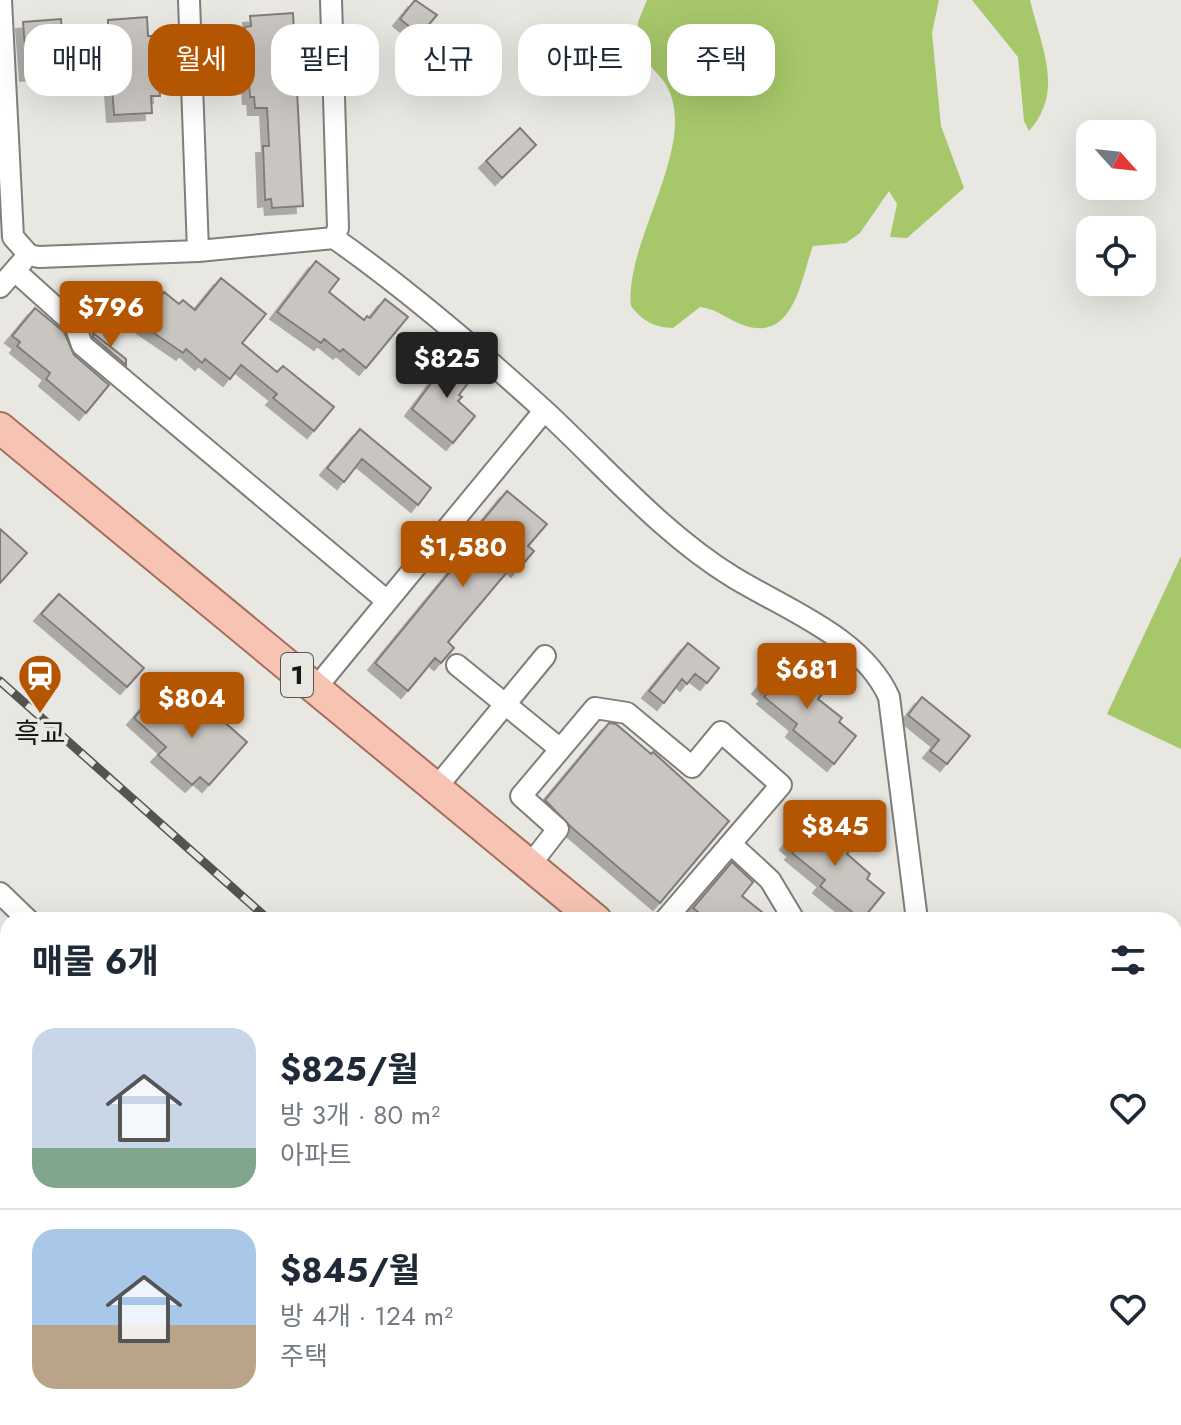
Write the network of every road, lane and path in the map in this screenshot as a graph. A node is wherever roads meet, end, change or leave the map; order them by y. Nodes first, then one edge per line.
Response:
1 (1, 0) edge
2 (189, 0) edge
3 (331, 0) edge
4 (334, 238) junction
5 (198, 251) junction
6 (29, 255) junction
7 (15, 271) junction
8 (0, 287) edge
9 (544, 411) junction
10 (0, 428) edge
11 (387, 601) junction
12 (545, 656) dead end
13 (457, 665) dead end
14 (315, 689) junction
15 (505, 704) junction
16 (559, 748) junction
17 (436, 788) junction
18 (731, 844) junction
19 (530, 865) junction
20 (0, 893) edge
21 (20, 912) edge
22 (586, 912) edge
23 (672, 912) edge
24 (789, 912) edge
25 (916, 912) edge

1 - 6 street
2 - 5 street
3 - 4 street
4 - 5 street
4 - 9 street
5 - 6 street
6 - 7 street
7 - 8 street
7 - 11 street
9 - 11 street
9 - 25 street
10 - 14 main road, 1
11 - 14 street
12 - 15 street
13 - 15 street
14 - 17 main road, 1
15 - 16 street
15 - 17 street
16 - 18 street
16 - 19 street
17 - 19 main road, 1
18 - 23 street
18 - 24 street
19 - 22 main road, 1
20 - 21 street

